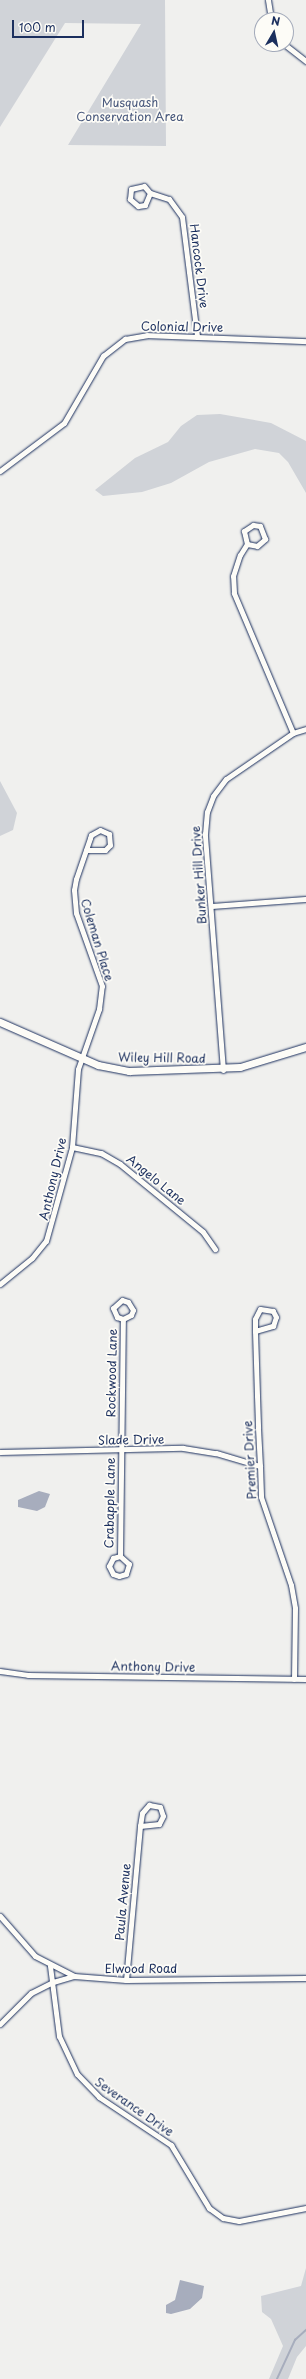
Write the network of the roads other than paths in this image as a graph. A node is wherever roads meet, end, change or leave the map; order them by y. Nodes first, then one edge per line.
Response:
1 (268, 0) edge
2 (270, 12) edge
3 (294, 52) edge
4 (306, 61) edge
5 (150, 194) junction
6 (197, 336) junction
7 (306, 340) edge
8 (0, 471) edge
9 (247, 544) junction
10 (306, 729) edge
11 (293, 733) junction
12 (86, 850) junction
13 (306, 899) edge
14 (211, 906) junction
15 (0, 1022) edge
16 (306, 1047) edge
17 (80, 1058) junction
18 (223, 1070) junction
19 (72, 1147) junction
20 (215, 1249) dead end
21 (0, 1284) edge
22 (123, 1320) dead end
23 (255, 1331) junction
24 (121, 1450) junction
25 (0, 1452) edge
26 (260, 1466) junction
27 (120, 1556) junction
28 (0, 1671) edge
29 (294, 1679) junction
30 (306, 1679) edge
31 (140, 1826) junction
32 (0, 1916) edge
33 (50, 1966) junction
34 (74, 1976) junction
35 (306, 1978) edge
36 (126, 1980) junction
37 (53, 1982) junction
38 (0, 2024) edge
39 (306, 2208) edge

1 - 2 street
3 - 4 street
5 - 5 street, Hancock Drive
5 - 6 street, Hancock Drive
6 - 7 street, Colonial Drive
6 - 8 street, Colonial Drive
9 - 9 street
9 - 11 street
10 - 11 street, Bunker Hill Drive
11 - 14 street, Bunker Hill Drive
12 - 12 street, Coleman Place
12 - 17 street, Coleman Place
13 - 14 street
14 - 18 street, Bunker Hill Drive
15 - 17 street, Wiley Hill Road
16 - 18 street, Wiley Hill Road
17 - 18 street, Wiley Hill Road
17 - 19 street, Anthony Drive
19 - 20 street, Angelo Lane
19 - 21 street, Anthony Drive
22 - 24 street, Rockwood Lane
23 - 23 street, Premier Drive
23 - 26 street, Premier Drive
24 - 25 street, Slade Drive
24 - 26 street, Slade Drive
24 - 27 street, Crabapple Lane
26 - 29 street, Premier Drive
27 - 27 street, Crabapple Lane
28 - 29 street, Anthony Drive
29 - 30 street, Anthony Drive
31 - 31 street, Paula Avenue
31 - 36 street, Paula Avenue
32 - 33 street, Elwood Road
33 - 34 street, Elwood Road
33 - 37 street, Severance Drive
34 - 36 street, Elwood Road
34 - 37 street
35 - 36 street, Elwood Road
37 - 38 street
37 - 39 street, Severance Drive

